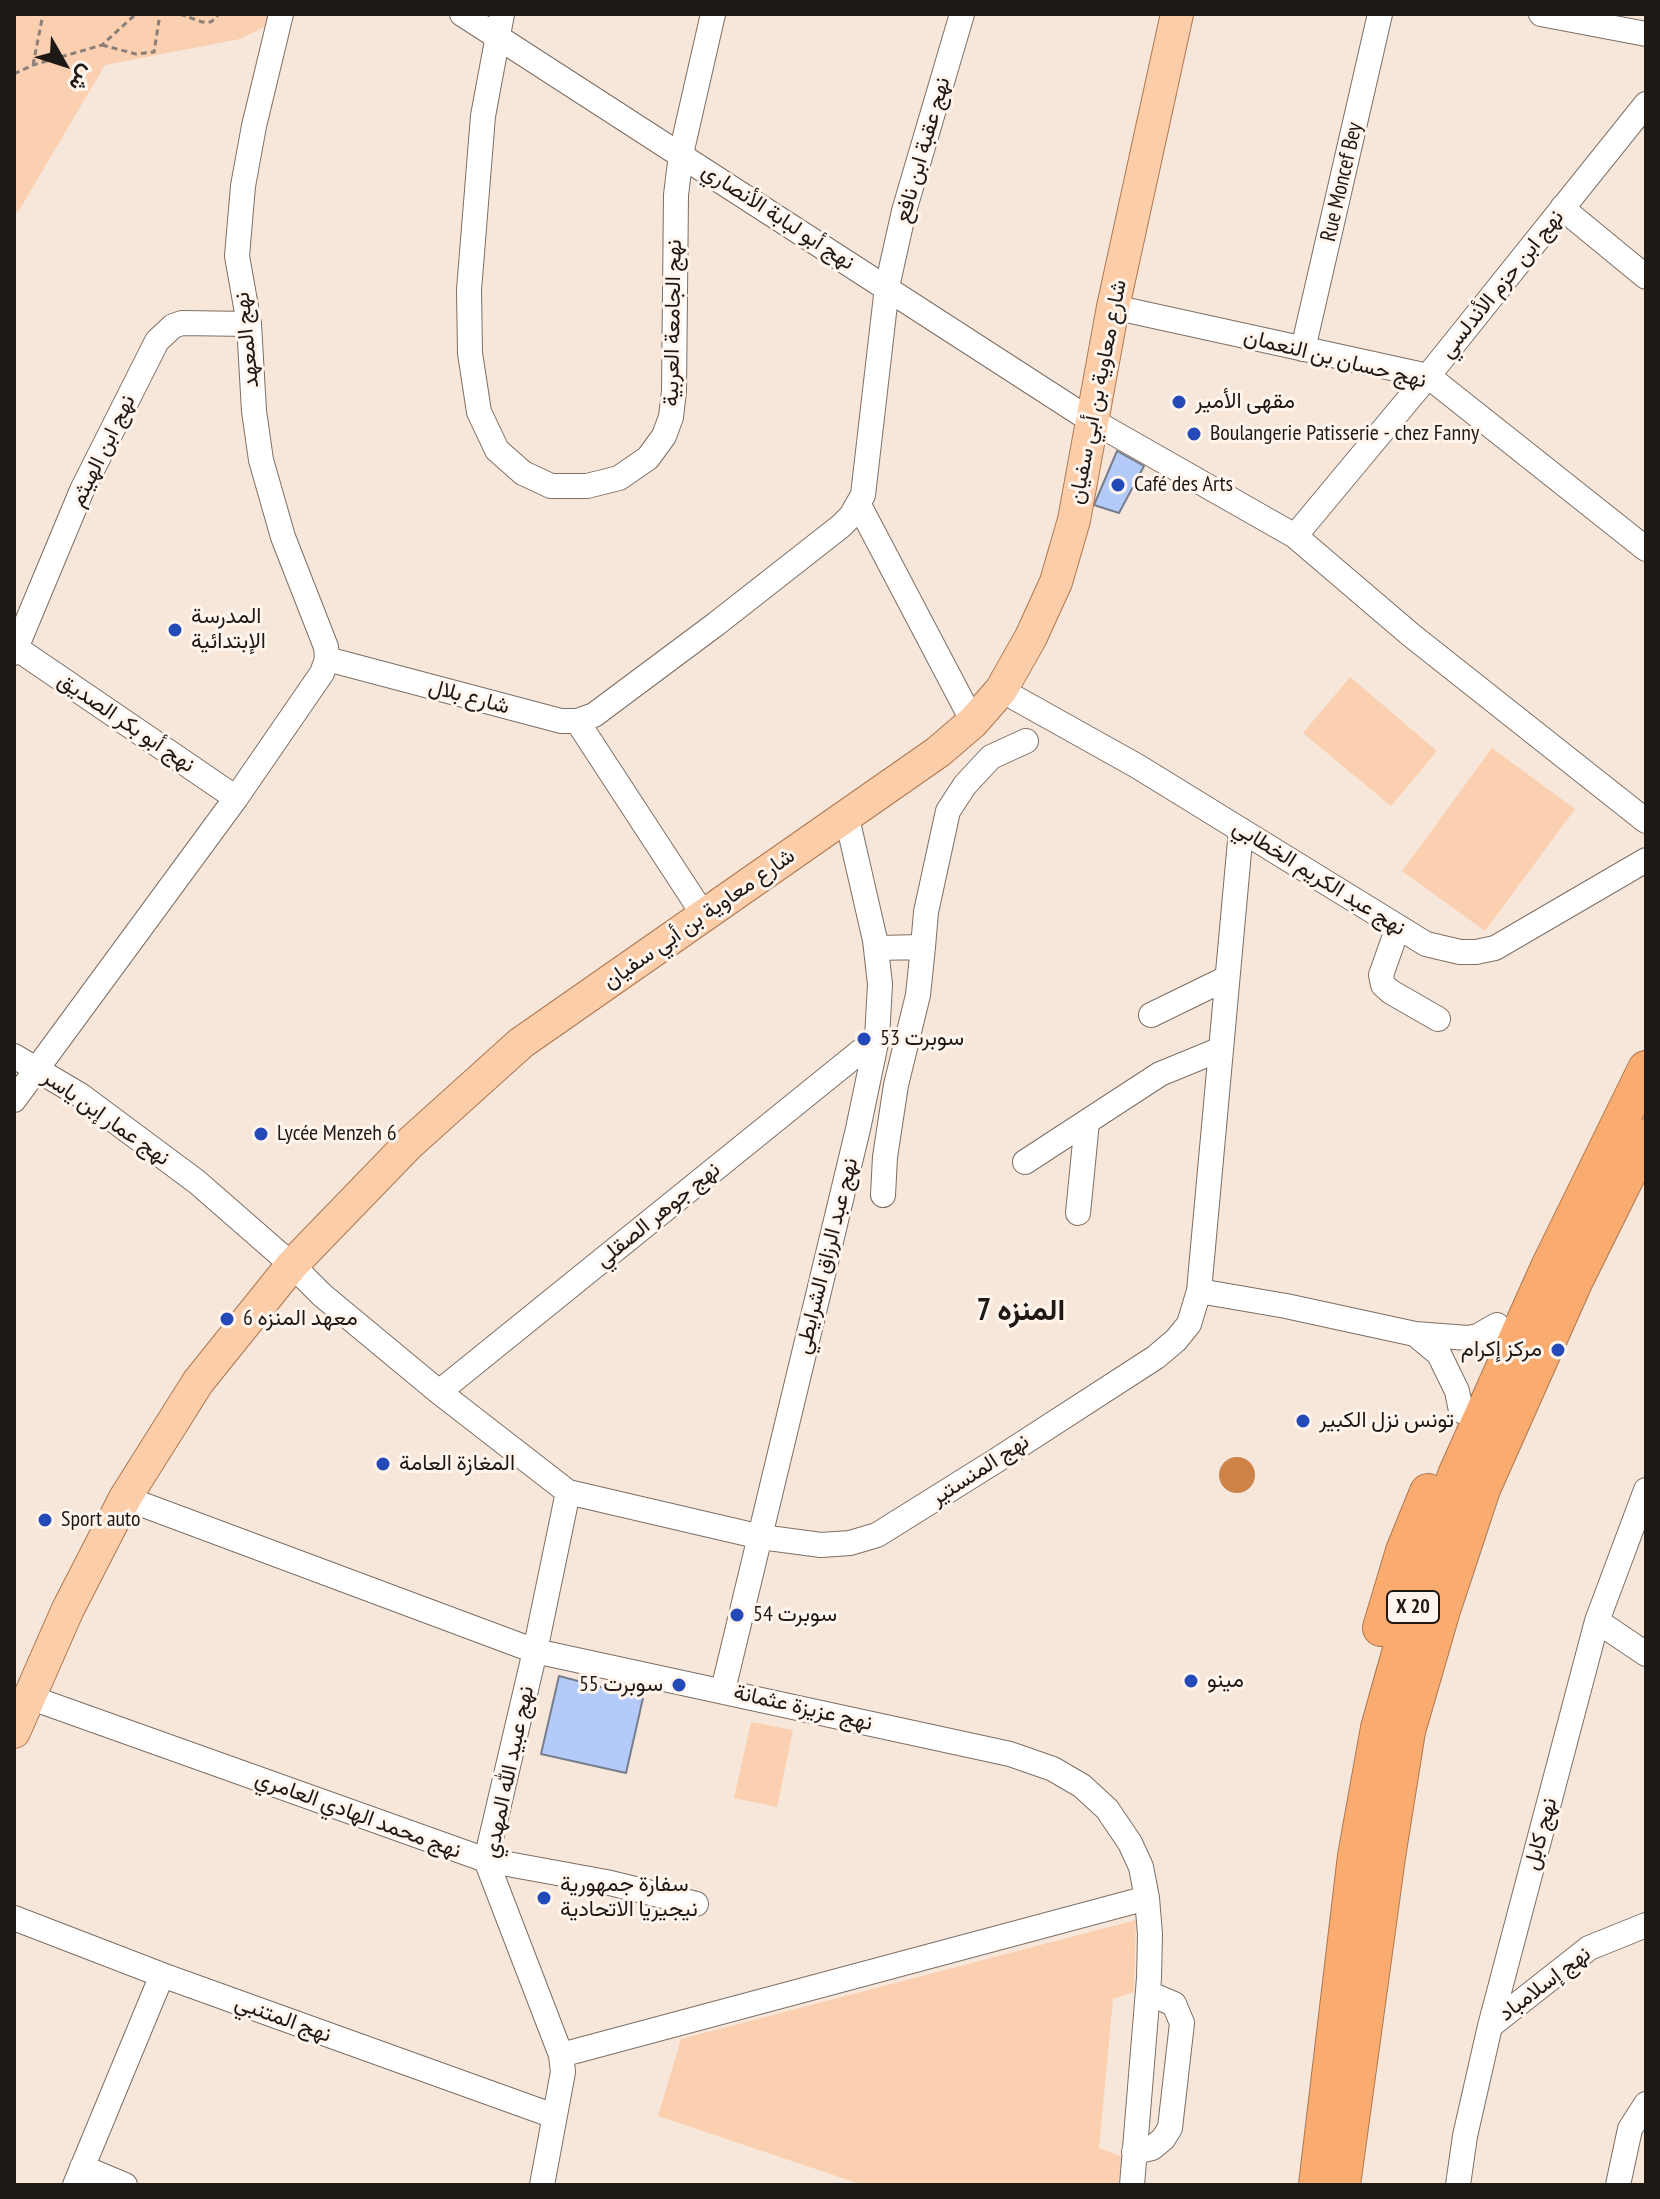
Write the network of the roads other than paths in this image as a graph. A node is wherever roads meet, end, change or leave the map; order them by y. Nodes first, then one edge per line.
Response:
1 (281, 14) edge
2 (462, 14) edge
3 (713, 14) edge
4 (962, 14) edge
5 (1177, 14) edge
6 (1380, 14) edge
7 (1541, 14) edge
8 (499, 25) edge
9 (1646, 34) edge
10 (1646, 104) edge
11 (681, 154) junction
12 (1562, 208) junction
13 (1646, 277) edge
14 (887, 287) junction
15 (1113, 307) junction
16 (249, 324) junction
17 (1303, 349) junction
18 (1428, 376) junction
19 (1093, 421) junction
20 (859, 505) junction
21 (1295, 536) junction
22 (1646, 549) edge
23 (15, 651) edge
24 (327, 659) junction
25 (1001, 690) junction
26 (577, 721) junction
27 (973, 722) junction
28 (1026, 741) dead end
29 (236, 798) junction
30 (847, 818) junction
31 (1646, 821) edge
32 (1241, 830) junction
33 (1646, 860) edge
34 (703, 914) junction
35 (1398, 927) junction
36 (923, 947) junction
37 (876, 948) junction
38 (1227, 978) junction
39 (1151, 1015) dead end
40 (1438, 1019) dead end
41 (877, 1038) junction
42 (1221, 1049) junction
43 (14, 1056) edge
44 (36, 1068) junction
45 (1639, 1082) edge
46 (14, 1100) edge
47 (1087, 1122) junction
48 (1646, 1137) edge
49 (1025, 1162) dead end
50 (883, 1195) dead end
51 (1078, 1213) dead end
52 (292, 1265) junction
53 (1199, 1291) junction
54 (1497, 1325) junction
55 (1415, 1334) junction
56 (439, 1392) junction
57 (1461, 1411) junction
58 (1646, 1490) edge
59 (568, 1492) junction
60 (125, 1498) junction
61 (761, 1537) junction
62 (1597, 1621) junction
63 (535, 1651) junction
64 (1646, 1654) edge
65 (723, 1690) junction
66 (29, 1697) junction
67 (14, 1732) edge
68 (1356, 1856) junction
69 (486, 1860) junction
70 (1147, 1898) junction
71 (696, 1904) dead end
72 (1365, 1908) junction
73 (14, 1918) edge
74 (1646, 1925) edge
75 (162, 1975) junction
76 (1148, 1993) junction
77 (1490, 2026) junction
78 (561, 2055) junction
79 (1646, 2104) edge
80 (554, 2116) junction
81 (1134, 2152) junction
82 (78, 2176) edge
83 (125, 2185) edge
84 (542, 2185) edge
85 (1132, 2185) edge
86 (1299, 2185) edge
87 (1317, 2185) edge
88 (1342, 2185) edge
89 (1360, 2185) edge
90 (1458, 2185) edge
91 (1618, 2185) edge

1 - 16 street, نهج المعهد
2 - 8 street, نهج أبو لبابة الأنصاري
3 - 11 street, نهج الجامعة العربية
4 - 14 street, نهج عقبة ابن نافع
5 - 15 main road, شارع معاوية بن أبي سفيان
6 - 17 street, Rue Moncef Bey
7 - 9 street
8 - 11 street, نهج أبو لبابة الأنصاري
8 - 11 street, نهج الجامعة العربية
10 - 12 street, نهج ابن حزم الأندلسي
11 - 14 street, نهج أبو لبابة الأنصاري
12 - 13 street
12 - 18 street, نهج ابن حزم الأندلسي
14 - 19 street, نهج أبو لبابة الأنصاري
14 - 20 street
15 - 17 street, نهج حسان بن النعمان
15 - 19 main road, شارع معاوية بن أبي سفيان
16 - 23 street, نهج ابن الهيثم
16 - 24 street, نهج المعهد
17 - 18 street, نهج حسان بن النعمان
18 - 21 street, نهج ابن حزم الأندلسي
18 - 22 street, نهج حسان بن النعمان
19 - 21 street, نهج أبو لبابة الأنصاري
19 - 25 main road, شارع معاوية بن أبي سفيان
20 - 26 street
20 - 27 street
21 - 31 street, نهج أبو لبابة الأنصاري
23 - 29 street, نهج أبو بكر الصديق
24 - 26 street, شارع بلال
24 - 29 street
25 - 27 main road, شارع معاوية بن أبي سفيان
25 - 32 street, نهج عبد الكريم الخطابي
26 - 34 street
27 - 30 main road, شارع معاوية بن أبي سفيان
28 - 36 street
29 - 44 street
30 - 34 main road, شارع معاوية بن أبي سفيان
30 - 37 street, نهج عبد الرزاق الشرايطي
32 - 35 street, نهج عبد الكريم الخطابي
32 - 38 street, نهج المنستير
33 - 35 street, نهج عبد الكريم الخطابي
34 - 52 main road, شارع معاوية بن أبي سفيان
35 - 40 street
36 - 37 street
36 - 50 street
37 - 41 street, نهج عبد الرزاق الشرايطي
38 - 39 street
38 - 42 street, نهج المنستير
41 - 56 street, نهج جوهر الصقلي
41 - 61 street, نهج عبد الرزاق الشرايطي
42 - 47 street
42 - 53 street, نهج المنستير
43 - 44 street, نهج عمار إبن ياسر
44 - 46 street
44 - 52 street, نهج عمار إبن ياسر
45 - 54 highway
45 - 68 highway, X 20
47 - 49 street
47 - 51 street
48 - 72 highway, X 20
52 - 56 street, نهج المنستير
52 - 60 main road, شارع معاوية بن أبي سفيان
53 - 55 street
53 - 61 street, نهج المنستير
54 - 55 street
54 - 57 highway
55 - 57 street
56 - 59 street, نهج المنستير
57 - 68 highway
58 - 62 street, نهج كابل
59 - 61 street, نهج المنستير
59 - 63 street, نهج عبيد الله المهدي
60 - 63 street, نهج عزيزة عثمانة
60 - 66 main road, شارع معاوية بن أبي سفيان
61 - 65 street, نهج عبد الرزاق الشرايطي
62 - 64 street
62 - 77 street, نهج كابل
63 - 65 street, نهج عزيزة عثمانة
63 - 69 street, نهج عبيد الله المهدي
65 - 70 street, نهج عزيزة عثمانة
66 - 67 main road, شارع معاوية بن أبي سفيان
66 - 69 street, نهج محمد الهادي العامري
68 - 72 highway, X 20
69 - 71 street, نهج محمد الهادي العامري
69 - 78 street, نهج عبيد الله المهدي
70 - 76 street, نهج عزيزة عثمانة
70 - 78 street
72 - 86 highway
72 - 87 highway, X 20
72 - 88 highway, X 20
72 - 89 highway
73 - 75 street, نهج المتنبي
74 - 77 street, نهج إسلامباد
75 - 80 street, نهج المتنبي
75 - 82 street
76 - 81 street, نهج عزيزة عثمانة
76 - 81 street
77 - 90 street, نهج كابل
78 - 80 street, نهج عبيد الله المهدي
79 - 91 street
80 - 84 street, نهج عبيد الله المهدي
81 - 85 street, نهج عزيزة عثمانة
82 - 83 street

